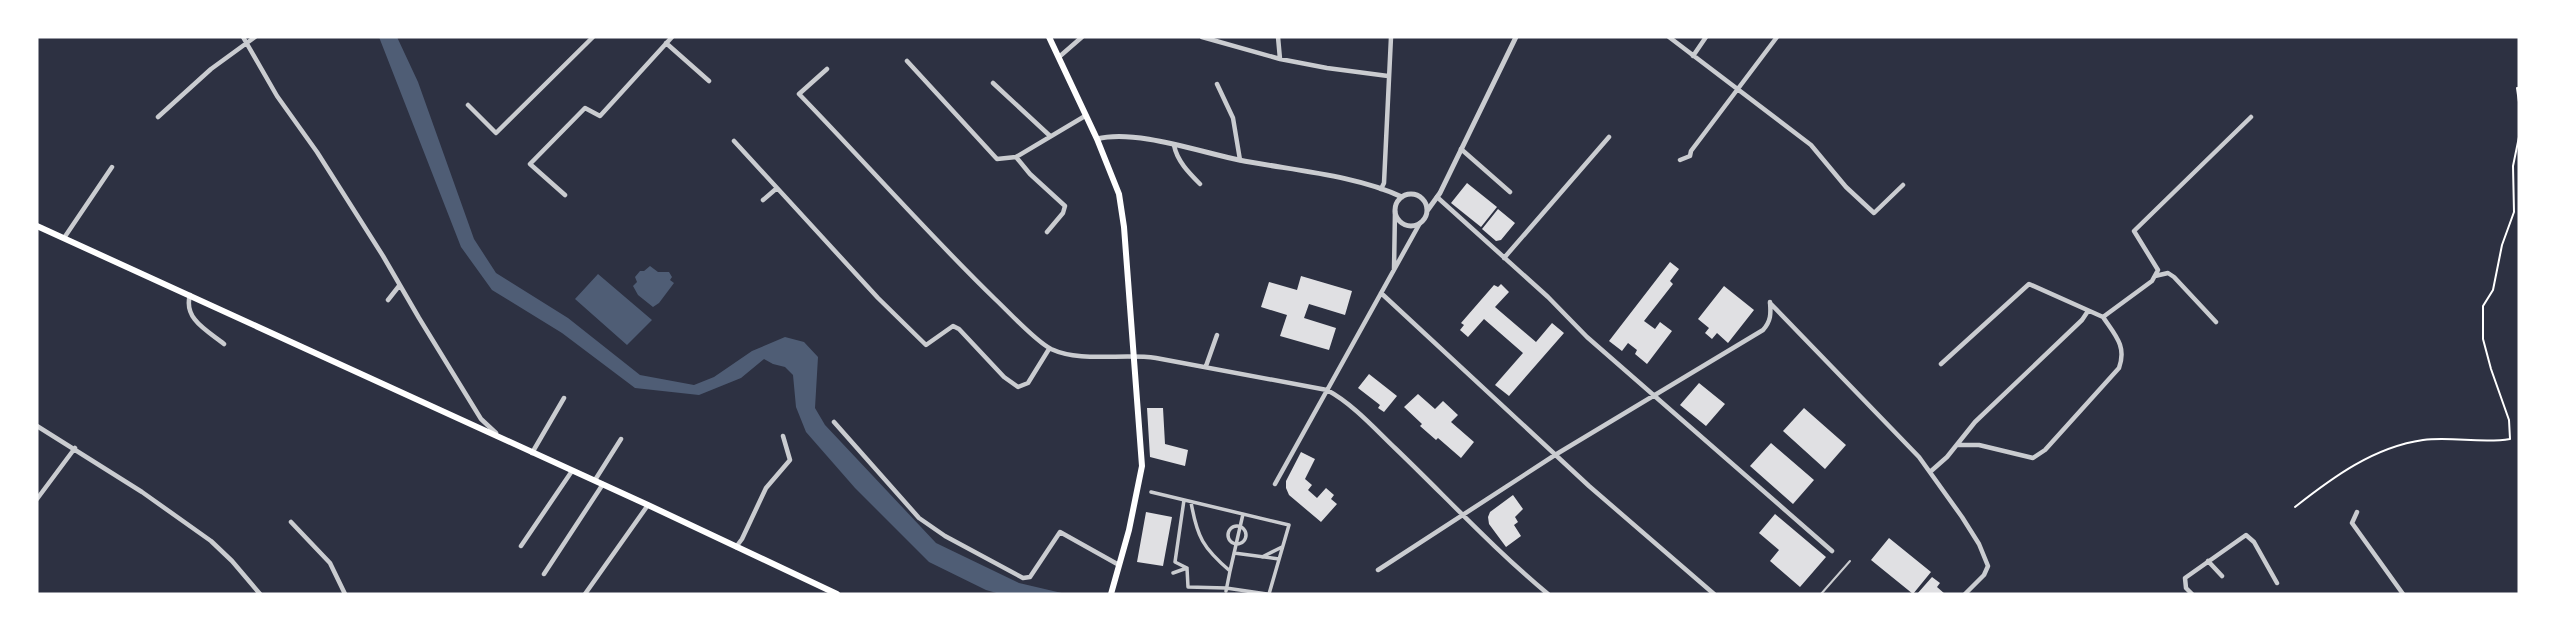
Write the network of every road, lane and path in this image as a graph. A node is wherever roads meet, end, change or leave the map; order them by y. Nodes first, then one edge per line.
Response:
1 (243, 37) edge
2 (255, 37) edge
3 (593, 37) edge
4 (672, 37) edge
5 (1049, 37) edge
6 (1082, 37) edge
7 (1202, 37) edge
8 (1278, 37) edge
9 (1391, 37) edge
10 (1516, 37) edge
11 (1669, 37) edge
12 (1706, 37) edge
13 (1777, 37) edge
14 (247, 43) junction
15 (666, 43) junction
16 (1693, 56) junction
17 (1058, 58) junction
18 (1280, 59) junction
19 (908, 61) dead end
20 (827, 69) dead end
21 (1388, 76) junction
22 (709, 81) dead end
23 (993, 83) dead end
24 (1217, 84) dead end
25 (1738, 88) junction
26 (2519, 88) edge
27 (2519, 102) edge
28 (468, 105) dead end
29 (1085, 116) junction
30 (158, 117) dead end
31 (2251, 117) dead end
32 (1049, 135) junction
33 (1609, 137) dead end
34 (2519, 137) edge
35 (1097, 139) junction
36 (734, 141) dead end
37 (1174, 145) junction
38 (1461, 149) junction
39 (1016, 157) junction
40 (1240, 160) junction
41 (1680, 160) dead end
42 (112, 167) dead end
43 (1200, 184) dead end
44 (1903, 185) dead end
45 (777, 188) junction
46 (1381, 189) junction
47 (1510, 192) dead end
48 (565, 195) dead end
49 (1417, 195) junction
50 (1437, 196) junction
51 (1402, 197) junction
52 (763, 200) dead end
53 (1395, 211) junction
54 (1427, 211) junction
55 (1420, 223) junction
56 (37, 226) edge
57 (1047, 232) dead end
58 (64, 238) junction
59 (1504, 258) junction
60 (1394, 271) junction
61 (2154, 276) junction
62 (399, 285) junction
63 (1381, 293) junction
64 (190, 295) junction
65 (388, 300) dead end
66 (2088, 311) junction
67 (2103, 317) junction
68 (2216, 322) dead end
69 (1217, 335) dead end
70 (224, 344) dead end
71 (1049, 348) junction
72 (1133, 355) junction
73 (1941, 364) dead end
74 (1206, 366) junction
75 (1327, 390) junction
76 (1653, 396) junction
77 (564, 398) dead end
78 (834, 422) dead end
79 (37, 426) edge
80 (2513, 433) dead end
81 (499, 436) junction
82 (783, 436) dead end
83 (621, 439) dead end
84 (2510, 439) junction
85 (1957, 445) junction
86 (75, 448) junction
87 (532, 453) junction
88 (1555, 455) junction
89 (572, 471) junction
90 (1930, 472) junction
91 (595, 480) junction
92 (603, 484) junction
93 (1275, 484) dead end
94 (1151, 492) dead end
95 (37, 499) edge
96 (1184, 500) junction
97 (1191, 502) junction
98 (648, 505) junction
99 (2295, 507) dead end
100 (2357, 512) dead end
101 (1243, 514) junction
102 (1464, 516) junction
103 (291, 522) dead end
104 (1240, 527) junction
105 (1236, 544) junction
106 (521, 546) dead end
107 (736, 547) junction
108 (1282, 547) junction
109 (1832, 551) dead end
110 (1234, 554) junction
111 (1262, 557) junction
112 (1279, 559) junction
113 (1850, 561) dead end
114 (2208, 561) junction
115 (1120, 566) junction
116 (1187, 568) junction
117 (1378, 570) dead end
118 (1230, 571) junction
119 (544, 573) dead end
120 (1173, 573) dead end
121 (2222, 576) dead end
122 (2277, 583) dead end
123 (1226, 589) junction
124 (260, 594) edge
125 (345, 594) edge
126 (585, 594) edge
127 (836, 594) edge
128 (1111, 594) edge
129 (1268, 594) edge
130 (1548, 594) edge
131 (1714, 594) edge
132 (1821, 594) edge
133 (1965, 594) edge
134 (2192, 594) edge
135 (2403, 594) edge

1 - 14 street
2 - 14 street
3 - 28 street
4 - 15 street
5 - 17 main road
6 - 17 street
7 - 18 street
8 - 18 street
9 - 21 street
10 - 38 street
11 - 16 street
12 - 16 street
13 - 25 street
14 - 30 street
14 - 62 street
15 - 22 street
15 - 48 street
16 - 25 street
17 - 29 main road
18 - 21 street
19 - 39 street
20 - 71 street
21 - 46 street
23 - 32 street
24 - 40 street
25 - 41 street
25 - 44 street
26 - 27 path
29 - 32 street
29 - 35 main road
31 - 61 street
32 - 39 street
33 - 59 street
34 - 84 path
35 - 37 street
35 - 72 main road
36 - 45 street
37 - 40 street
37 - 43 street
38 - 47 street
38 - 50 street
39 - 57 street
40 - 46 street
42 - 58 street
45 - 52 street
45 - 71 street
46 - 51 street
49 - 50 street
49 - 51 street
49 - 54 street
50 - 54 street
50 - 59 street
51 - 53 street
53 - 55 street
53 - 60 street
54 - 55 street
55 - 60 street
56 - 58 main road
58 - 64 main road
59 - 76 street
60 - 63 street
61 - 67 street
61 - 68 street
62 - 65 street
62 - 81 street
63 - 75 street
63 - 88 street
64 - 70 street
64 - 81 main road
66 - 67 street
66 - 73 street
66 - 85 street
67 - 85 street
69 - 74 street
71 - 72 street
72 - 74 street
72 - 115 main road
74 - 75 street
75 - 93 street
75 - 102 street
76 - 88 street
76 - 90 street
76 - 109 street
77 - 87 street
78 - 115 street
79 - 86 street
80 - 84 path
81 - 87 main road
82 - 107 street
83 - 91 street
84 - 99 path
85 - 90 street
86 - 95 street
86 - 124 street
87 - 89 main road
88 - 102 street
88 - 131 street
89 - 91 main road
89 - 106 street
90 - 133 street
91 - 92 main road
92 - 98 main road
92 - 119 street
94 - 96 street
96 - 97 street
96 - 116 street
97 - 101 street
97 - 118 street
98 - 107 main road
98 - 126 street
100 - 135 street
101 - 104 street
101 - 108 street
102 - 117 street
102 - 130 street
103 - 125 street
104 - 105 street
104 - 105 street
104 - 105 street
105 - 110 street
107 - 127 main road
108 - 111 street
108 - 112 street
110 - 111 street
110 - 118 street
111 - 112 street
112 - 129 street
113 - 132 lane
114 - 121 street
114 - 122 street
114 - 134 street
115 - 128 main road
116 - 120 street
116 - 123 street
118 - 123 street
123 - 129 street

